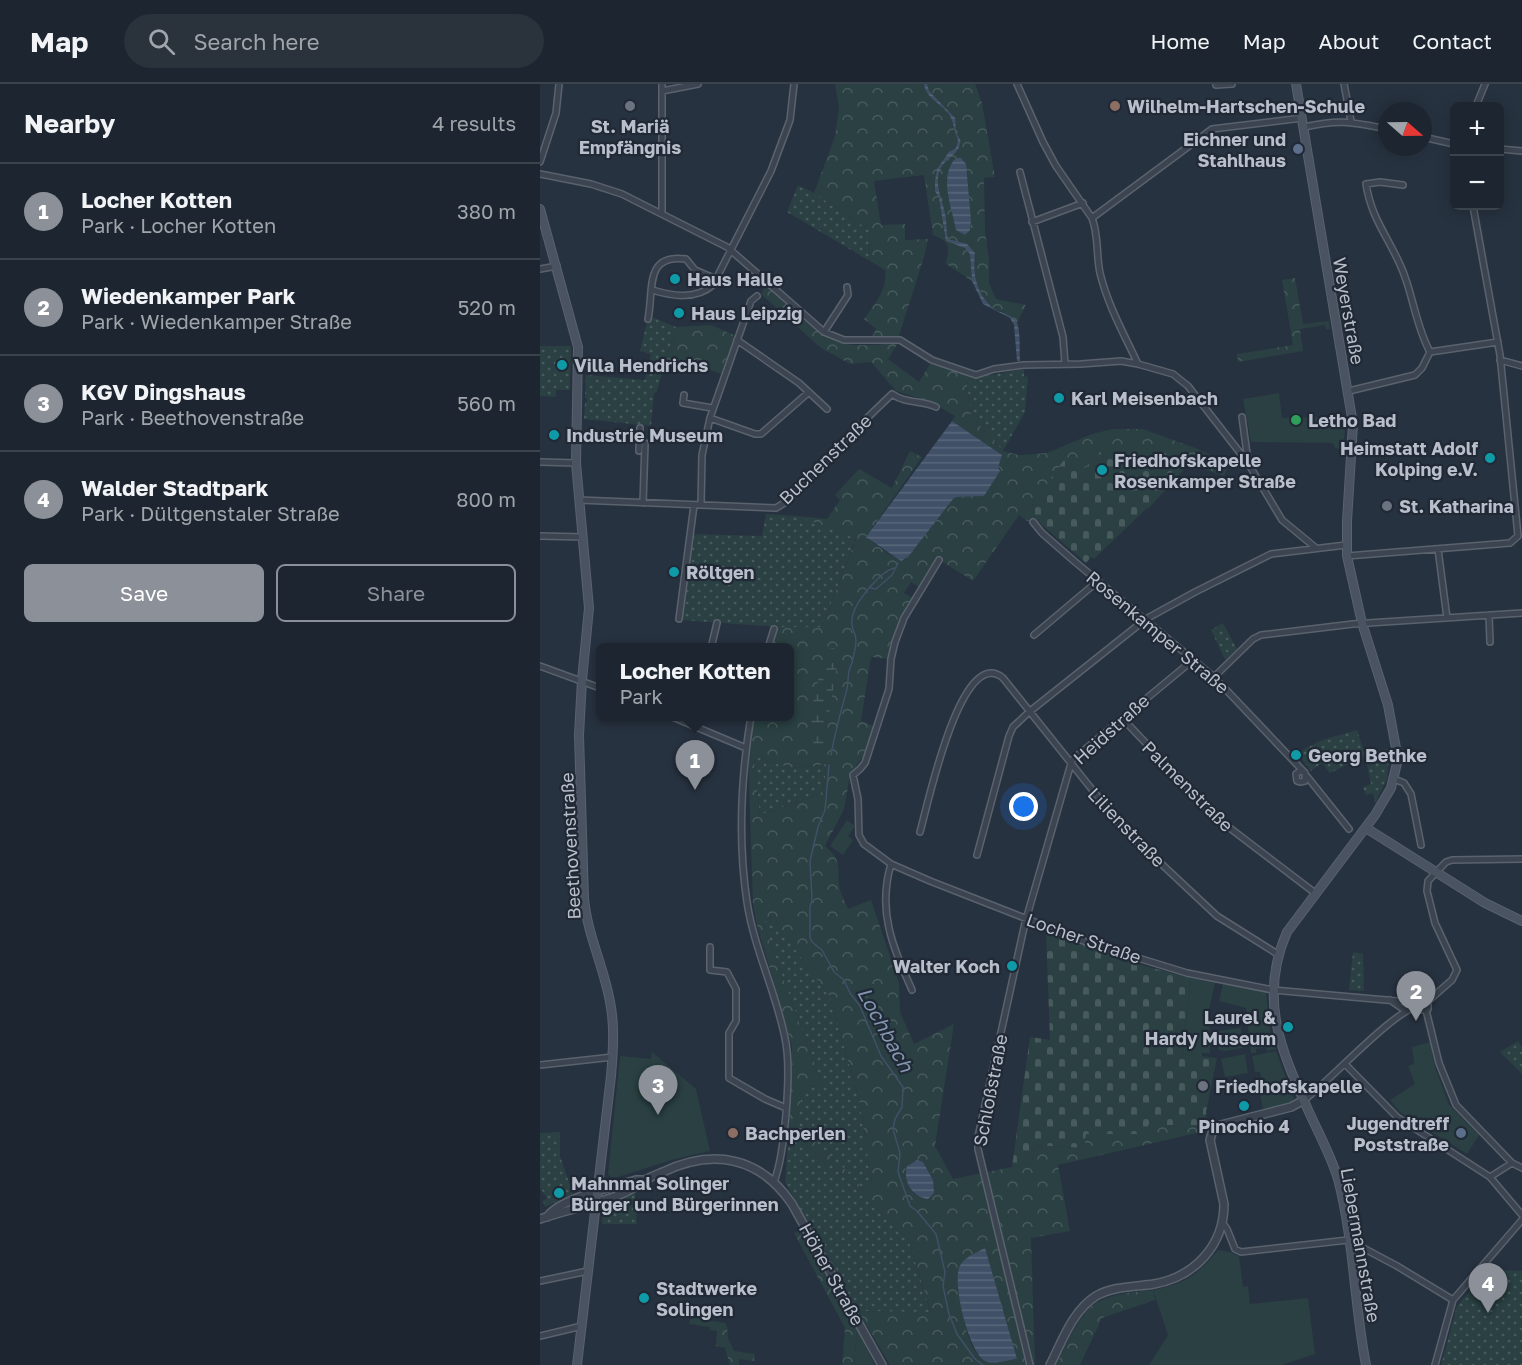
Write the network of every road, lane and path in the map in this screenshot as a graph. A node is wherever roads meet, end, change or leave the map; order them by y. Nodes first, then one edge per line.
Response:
1 (559, 84) edge
2 (698, 84) edge
3 (794, 84) edge
4 (1017, 84) edge
5 (1232, 84) edge
6 (1296, 84) edge
7 (1344, 84) edge
8 (1485, 84) edge
9 (1216, 85) edge
10 (662, 87) edge
11 (1478, 102) edge
12 (1302, 118) junction
13 (1351, 121) junction
14 (1304, 127) junction
15 (1378, 127) edge
16 (1432, 139) edge
17 (1450, 143) edge
18 (1504, 149) edge
19 (1522, 151) edge
20 (540, 162) edge
21 (1020, 172) dead end
22 (540, 174) edge
23 (1403, 185) dead end
24 (1083, 203) junction
25 (540, 209) edge
26 (1474, 210) edge
27 (662, 214) junction
28 (1092, 218) junction
29 (1032, 222) junction
30 (732, 250) junction
31 (557, 266) junction
32 (540, 269) edge
33 (716, 279) junction
34 (847, 287) dead end
35 (652, 290) junction
36 (757, 296) dead end
37 (648, 319) dead end
38 (824, 332) junction
39 (737, 340) junction
40 (1498, 342) junction
41 (1430, 352) junction
42 (1500, 360) junction
43 (1065, 364) junction
44 (1138, 364) junction
45 (1522, 366) edge
46 (1349, 391) junction
47 (809, 392) junction
48 (684, 395) dead end
49 (936, 407) dead end
50 (712, 408) junction
51 (827, 408) dead end
52 (1242, 417) dead end
53 (710, 418) junction
54 (640, 428) dead end
55 (645, 443) dead end
56 (631, 450) dead end
57 (642, 451) junction
58 (540, 462) edge
59 (576, 463) junction
60 (1248, 463) junction
61 (579, 500) junction
62 (643, 503) junction
63 (694, 505) junction
64 (701, 505) junction
65 (1519, 517) edge
66 (1033, 522) dead end
67 (540, 536) edge
68 (583, 537) junction
69 (1346, 545) junction
70 (1316, 548) junction
71 (1438, 549) junction
72 (1347, 556) junction
73 (939, 560) dead end
74 (1098, 581) junction
75 (1522, 613) edge
76 (1489, 615) junction
77 (1448, 618) junction
78 (678, 619) dead end
79 (1146, 619) junction
80 (717, 623) dead end
81 (1362, 623) junction
82 (774, 629) dead end
83 (1034, 635) dead end
84 (1490, 642) dead end
85 (712, 643) edge
86 (770, 643) edge
87 (1192, 660) junction
88 (540, 666) edge
89 (1214, 676) junction
90 (582, 680) junction
91 (596, 686) edge
92 (1029, 712) junction
93 (1122, 718) junction
94 (680, 721) edge
95 (695, 721) edge
96 (750, 721) edge
97 (693, 726) junction
98 (746, 748) junction
99 (1070, 764) junction
100 (1394, 779) junction
101 (1366, 828) junction
102 (1349, 829) dead end
103 (920, 832) dead end
104 (1421, 845) dead end
105 (977, 855) dead end
106 (1522, 859) edge
107 (891, 864) junction
108 (1437, 872) junction
109 (1315, 893) junction
110 (1027, 919) junction
111 (1522, 921) edge
112 (710, 947) dead end
113 (1279, 955) junction
114 (912, 990) dead end
115 (1273, 990) junction
116 (1389, 999) junction
117 (1427, 1002) junction
118 (1419, 1004) junction
119 (1426, 1010) junction
120 (1406, 1011) junction
121 (613, 1057) junction
122 (540, 1065) edge
123 (1345, 1065) junction
124 (1304, 1100) junction
125 (786, 1108) junction
126 (1512, 1163) junction
127 (1522, 1168) edge
128 (1490, 1178) junction
129 (645, 1180) junction
130 (774, 1182) junction
131 (597, 1192) junction
132 (596, 1203) junction
133 (543, 1218) edge
134 (1522, 1218) edge
135 (1222, 1222) junction
136 (1348, 1240) junction
137 (588, 1271) junction
138 (540, 1281) edge
139 (1453, 1300) junction
140 (582, 1326) junction
141 (540, 1336) edge
142 (577, 1365) edge
143 (882, 1365) edge
144 (1030, 1365) edge
145 (1050, 1365) edge
146 (1366, 1365) edge
147 (1435, 1365) edge

1 - 20 street
2 - 10 street
3 - 30 street
4 - 24 street
5 - 9 street
6 - 12 main road, Weyerstraße
7 - 13 street
8 - 11 street
10 - 27 street
12 - 14 main road, Weyerstraße
12 - 28 street
13 - 14 street
13 - 15 street
14 - 46 main road, Weyerstraße
16 - 17 street
18 - 19 street
21 - 29 street
22 - 27 street
23 - 41 street
24 - 28 street
24 - 29 street
25 - 31 main road, Beethovenstraße
26 - 40 street
27 - 30 street
28 - 44 street
29 - 43 street
30 - 33 street
30 - 38 street
31 - 32 street
31 - 59 main road, Beethovenstraße
33 - 35 street
33 - 35 street
34 - 38 street
35 - 37 street
36 - 39 street
38 - 43 street
39 - 47 street
39 - 50 street
40 - 41 street
40 - 42 street
41 - 46 street
42 - 45 street
42 - 65 street
43 - 44 street
44 - 60 street
46 - 69 main road, Weyerstraße
47 - 51 street
47 - 53 street
48 - 50 street
49 - 64 street, Buchenstraße
50 - 53 street
52 - 60 street
53 - 64 street
54 - 57 street
55 - 57 street
56 - 57 street
57 - 62 street
58 - 59 street
59 - 61 main road, Beethovenstraße
60 - 70 street
61 - 62 street, Buchenstraße
61 - 68 main road, Beethovenstraße
62 - 63 street, Buchenstraße
63 - 64 street, Buchenstraße
63 - 78 street
65 - 71 street
66 - 74 street, Rosenkamper Straße
67 - 68 street
68 - 90 main road, Beethovenstraße
69 - 70 street
69 - 72 main road, Weyerstraße
70 - 79 street
71 - 72 street
71 - 77 street
72 - 81 main road, Weyerstraße
73 - 107 street, Locher Straße
74 - 79 street, Rosenkamper Straße
74 - 83 street
75 - 76 street
76 - 77 street
76 - 84 street
77 - 81 street
79 - 87 street, Rosenkamper Straße
79 - 92 street
80 - 85 street
81 - 89 street
81 - 100 main road, Weyerstraße
82 - 86 street
87 - 89 street, Rosenkamper Straße
87 - 93 street, Heidstraße
88 - 90 street
89 - 102 street, Rosenkamper Straße
90 - 91 street
90 - 121 main road, Beethovenstraße
92 - 99 street, Lilienstraße
92 - 103 street, Lilienstraße
92 - 105 street
93 - 99 street, Heidstraße
93 - 109 street, Palmenstraße
94 - 97 street
95 - 97 street
96 - 98 street
97 - 98 street
98 - 125 street
99 - 110 street, Heidstraße
99 - 113 street, Lilienstraße
100 - 101 main road, Liebermannstraße
100 - 104 street
101 - 108 main road
101 - 109 main road, Liebermannstraße
106 - 108 street
107 - 110 street, Locher Straße
107 - 114 street
108 - 111 main road
108 - 117 street
109 - 113 main road, Liebermannstraße
110 - 115 street, Locher Straße
110 - 144 street, Schloßstraße
112 - 125 street
113 - 115 main road, Liebermannstraße
115 - 116 street, Locher Straße
115 - 124 main road, Liebermannstraße
116 - 118 street, Locher Straße
116 - 120 street
117 - 118 street
117 - 119 street
118 - 119 street
118 - 120 street
119 - 126 street
120 - 123 street
121 - 122 street
121 - 131 main road, Beethovenstraße
123 - 124 street
123 - 128 street
124 - 135 street
124 - 136 main road, Liebermannstraße
125 - 130 street
126 - 127 street
126 - 128 street
128 - 134 street
129 - 130 street, Höher Straße
129 - 131 street, Höher Straße
129 - 132 street, Höher Straße
130 - 143 street, Höher Straße
131 - 132 main road, Beethovenstraße
131 - 133 street, Höher Straße
132 - 133 street, Höher Straße
132 - 137 main road, Beethovenstraße
134 - 139 street
135 - 136 street
135 - 145 street
136 - 139 street
136 - 146 main road, Liebermannstraße
137 - 138 street
137 - 140 main road, Beethovenstraße
139 - 147 street
140 - 141 street
140 - 142 main road, Beethovenstraße

